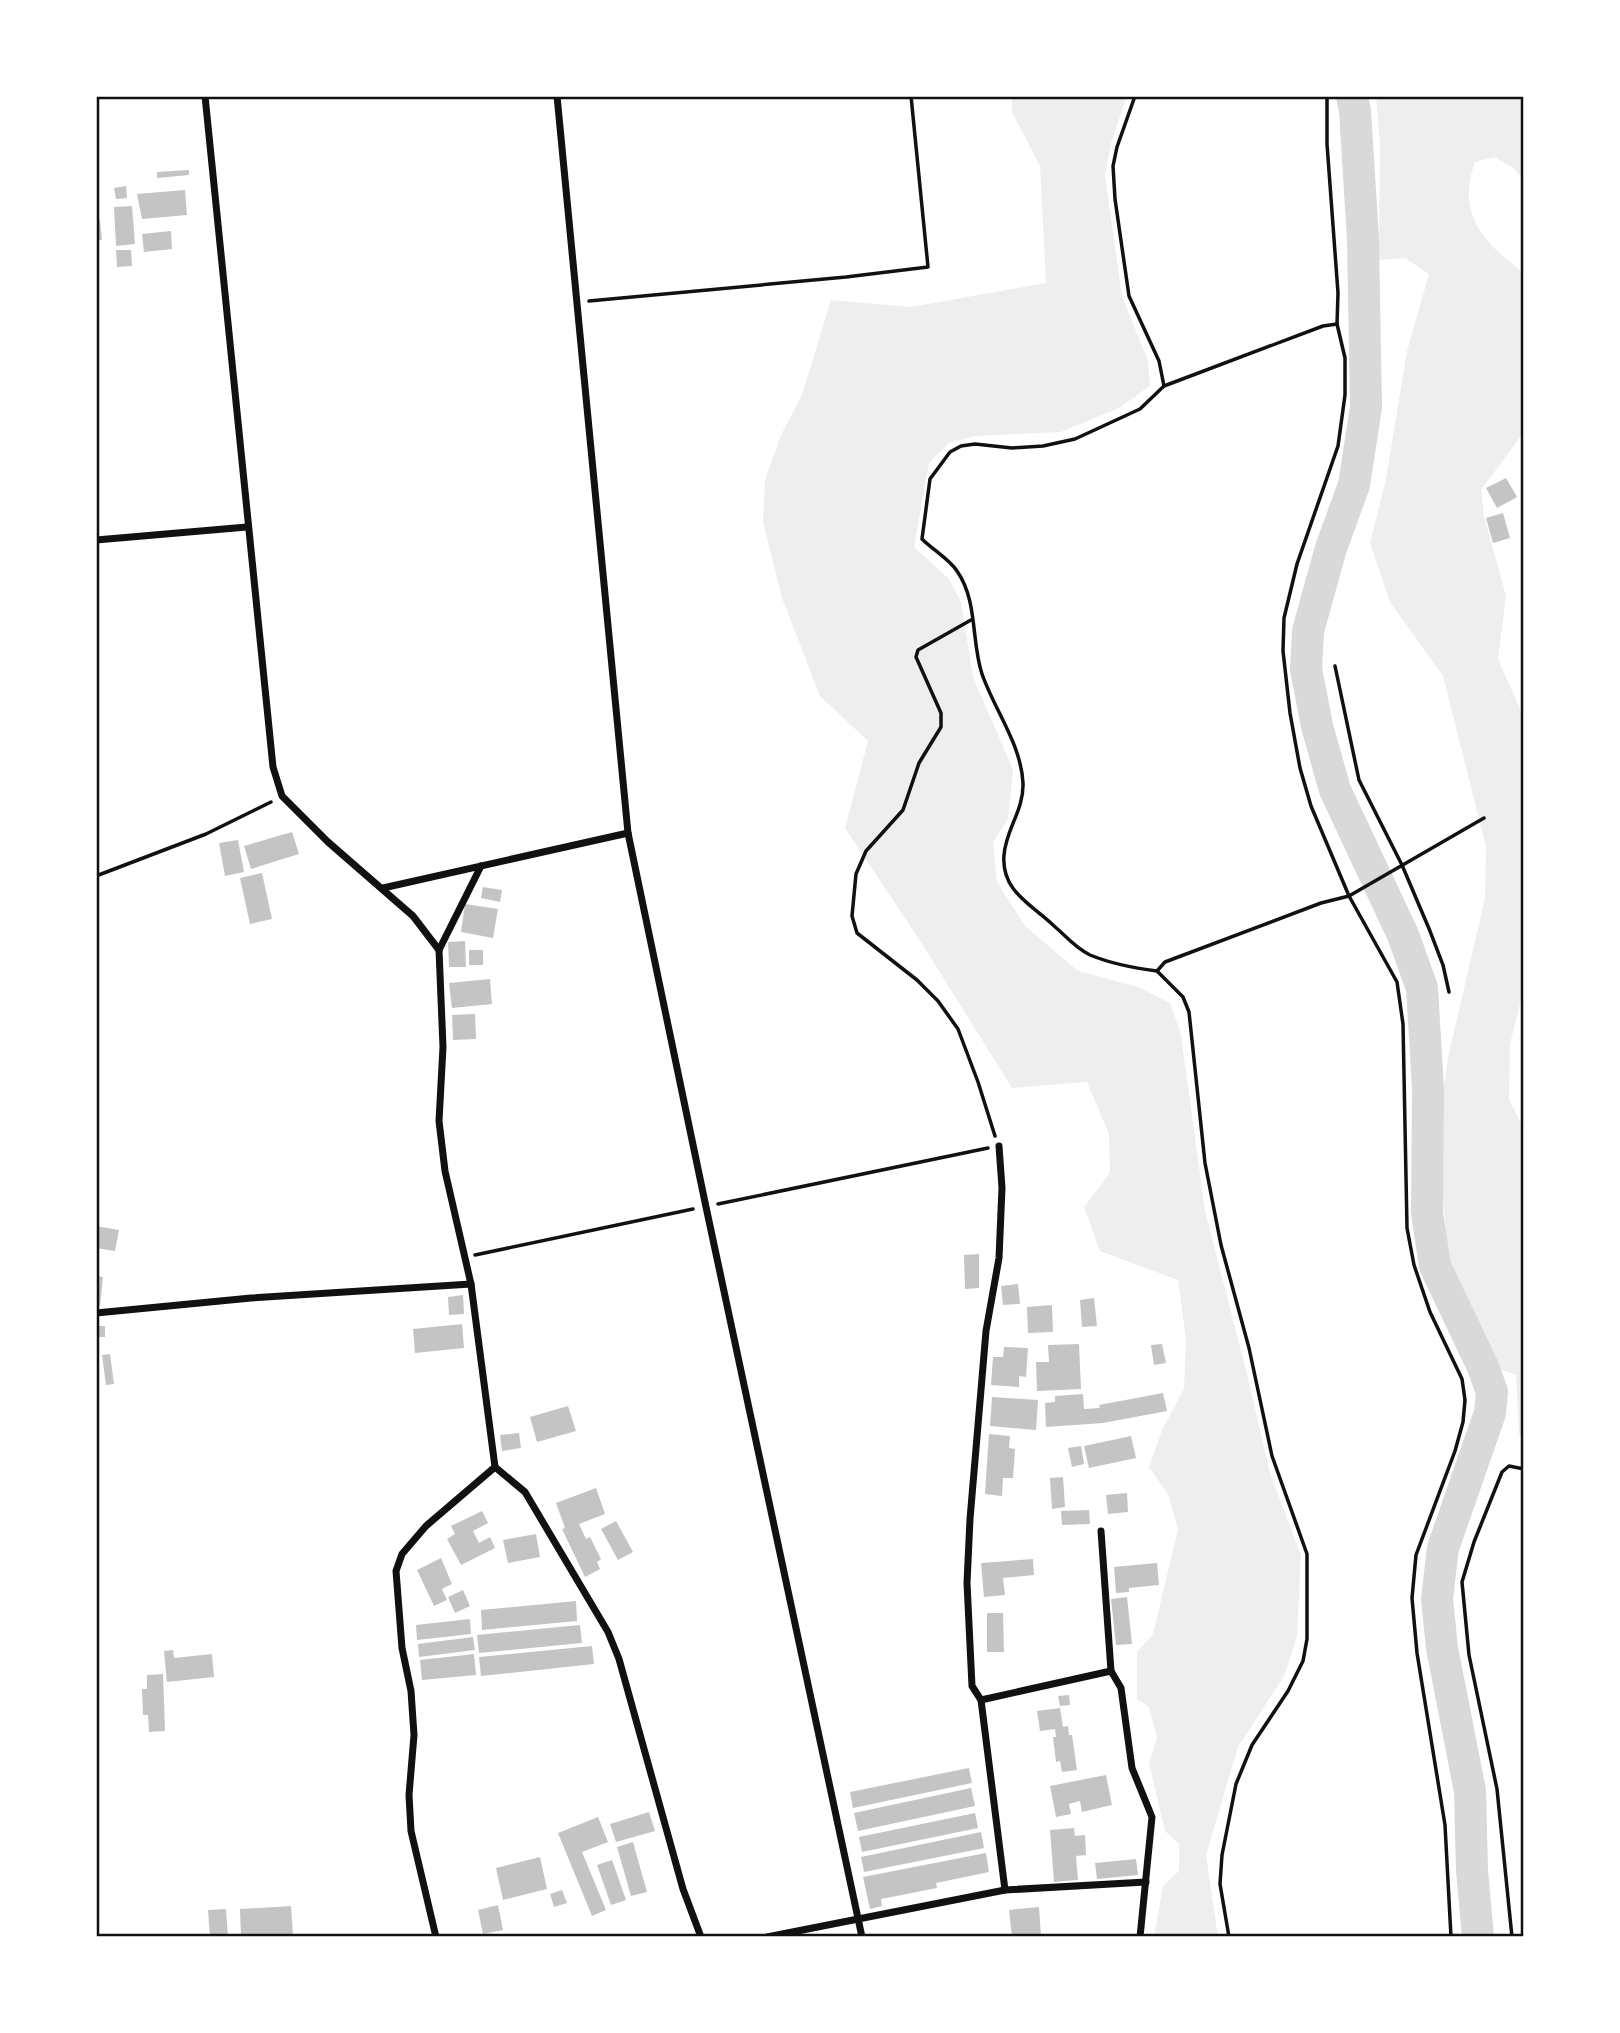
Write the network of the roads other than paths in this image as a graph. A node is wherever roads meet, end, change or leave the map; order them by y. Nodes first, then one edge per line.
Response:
1 (205, 96) edge
2 (557, 96) edge
3 (247, 527) junction
4 (96, 540) edge
5 (628, 833) junction
6 (481, 866) junction
7 (383, 888) junction
8 (439, 950) junction
9 (999, 1146) road end
10 (471, 1284) junction
11 (96, 1313) edge
12 (495, 1467) junction
13 (1101, 1531) dead end
14 (1111, 1671) junction
15 (981, 1700) junction
16 (1146, 1882) junction
17 (1005, 1890) junction
18 (860, 1919) junction
19 (436, 1937) edge
20 (701, 1937) edge
21 (767, 1937) edge
22 (862, 1937) edge
23 (1140, 1937) edge

1 - 3 street
2 - 5 street
3 - 4 street
3 - 7 street
5 - 6 street
5 - 18 street
6 - 7 street
6 - 8 street
7 - 8 street
8 - 10 street
9 - 15 street
10 - 11 street
10 - 12 street
12 - 19 street
12 - 20 street
13 - 14 street
14 - 15 street
14 - 16 street
15 - 17 street
16 - 17 street
16 - 23 street
17 - 18 street
18 - 21 street
18 - 22 street

